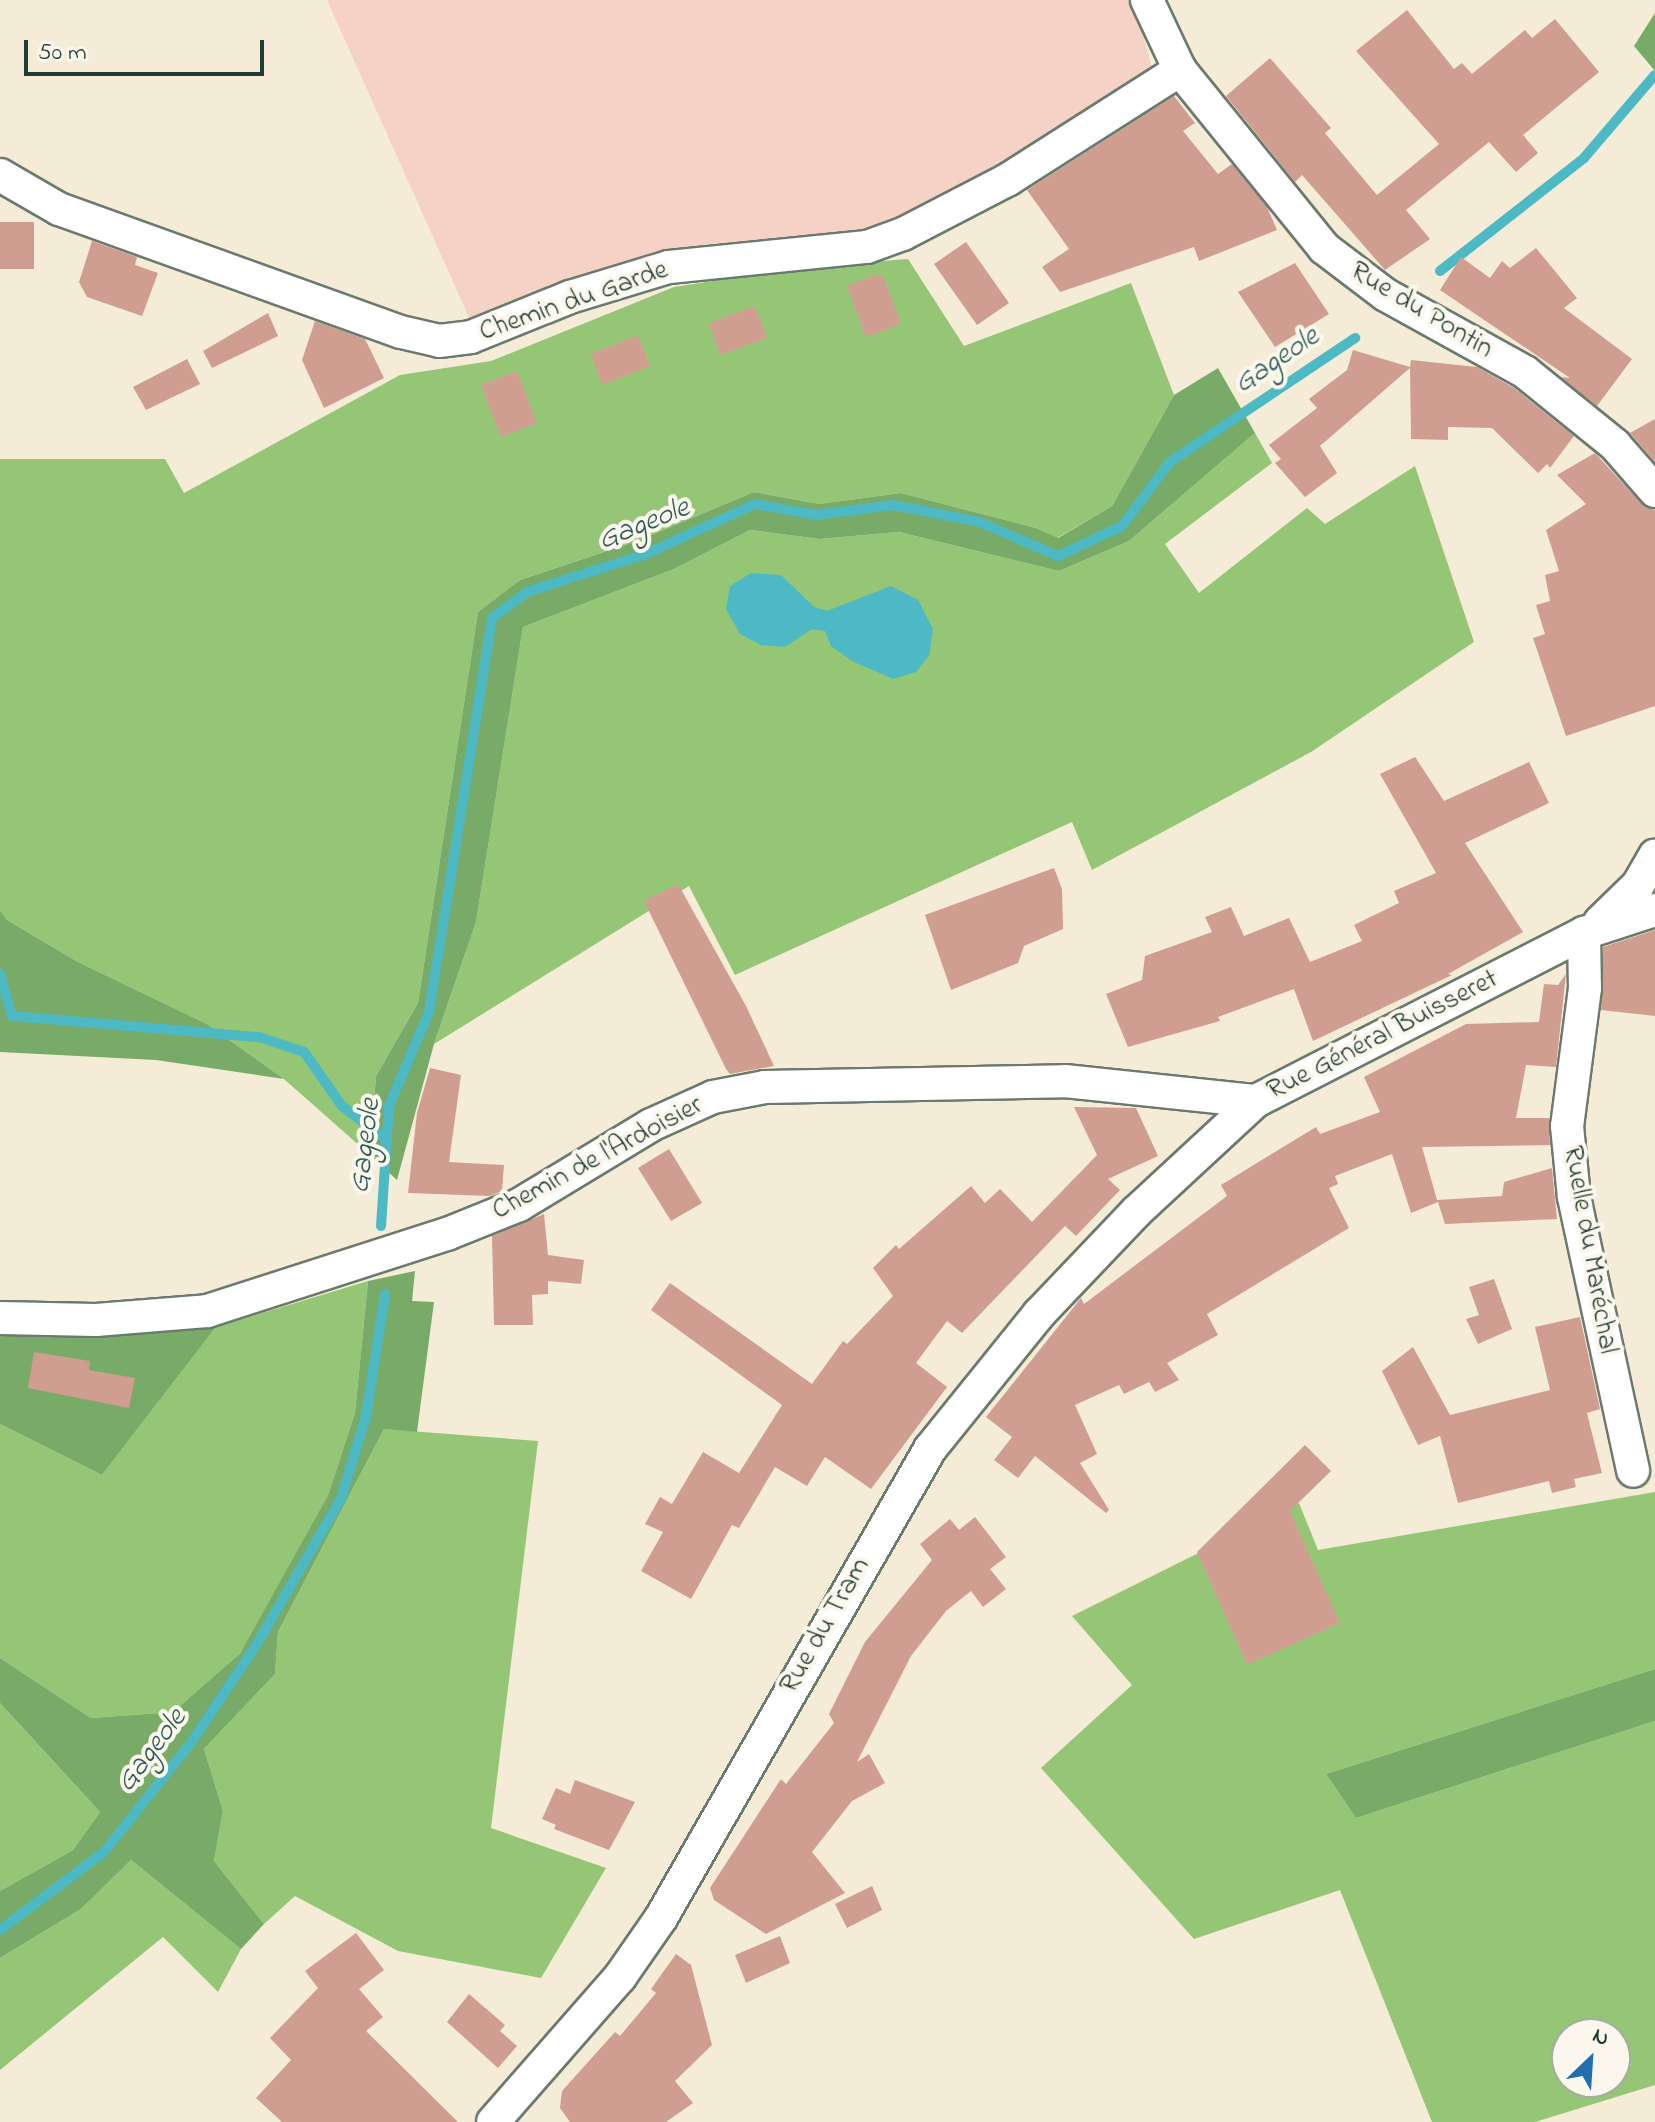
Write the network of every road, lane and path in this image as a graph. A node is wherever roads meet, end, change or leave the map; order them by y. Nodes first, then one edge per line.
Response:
1 (1147, 0) edge
2 (1180, 70) junction
3 (0, 175) edge
4 (1655, 491) edge
5 (1655, 856) edge
6 (1655, 910) edge
7 (1584, 933) junction
8 (1256, 1101) junction
9 (1196, 1158) joint
10 (0, 1318) edge
11 (1633, 1471) dead end
12 (493, 2122) edge

1 - 2 street, Rue du Pontin
2 - 3 street, Chemin du Garde
2 - 4 street, Rue du Pontin
5 - 7 street
6 - 7 street
7 - 8 street, Rue Général Buisseret
7 - 11 street, Ruelle du Maréchal
8 - 9 street, Rue Général Buisseret
8 - 10 street, Chemin de l'Ardoisier
9 - 12 street, Rue du Tram

